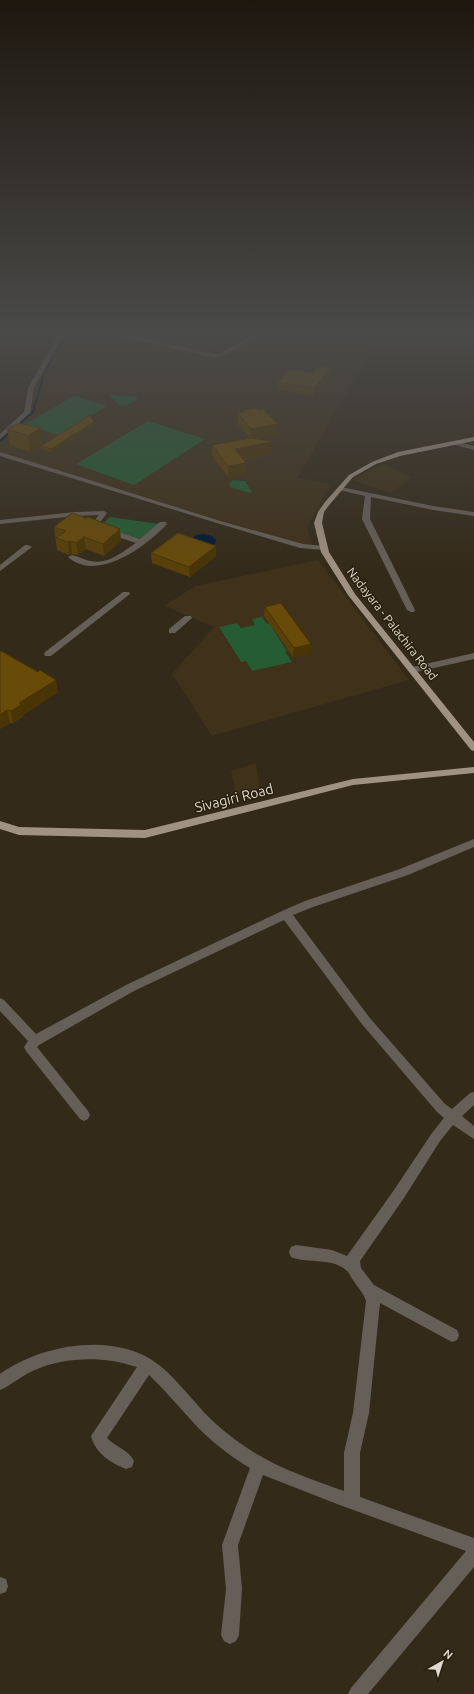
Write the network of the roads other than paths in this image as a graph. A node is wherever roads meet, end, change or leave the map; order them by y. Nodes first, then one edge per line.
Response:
1 (27, 414) edge
2 (0, 437) edge
3 (474, 439) edge
4 (454, 443) junction
5 (474, 448) edge
6 (0, 454) edge
7 (341, 489) junction
8 (368, 495) junction
9 (474, 514) edge
10 (0, 522) edge
11 (164, 524) dead end
12 (141, 542) junction
13 (28, 547) dead end
14 (324, 548) junction
15 (72, 557) dead end
16 (0, 569) edge
17 (126, 594) dead end
18 (411, 610) dead end
19 (188, 618) dead end
20 (172, 631) dead end
21 (48, 654) dead end
22 (474, 656) edge
23 (412, 670) junction
24 (474, 748) edge
25 (474, 770) edge
26 (0, 825) edge
27 (474, 843) edge
28 (286, 914) junction
29 (0, 1003) edge
30 (35, 1041) junction
31 (474, 1097) edge
32 (84, 1115) dead end
33 (452, 1116) junction
34 (474, 1133) edge
35 (296, 1252) dead end
36 (353, 1268) junction
37 (370, 1290) junction
38 (452, 1335) dead end
39 (147, 1365) junction
40 (0, 1383) edge
41 (126, 1461) dead end
42 (259, 1464) junction
43 (352, 1502) junction
44 (474, 1546) edge
45 (474, 1554) edge
46 (230, 1635) dead end
47 (357, 1694) edge

1 - 2 street
3 - 4 main road, Nadayara - Palachira Road
4 - 5 street
4 - 7 main road, Nadayara - Palachira Road
6 - 14 street
7 - 8 street
7 - 14 main road, Nadayara - Palachira Road
8 - 9 street
8 - 18 street
10 - 12 street
11 - 12 street
12 - 15 street
13 - 16 street
14 - 23 main road, Nadayara - Palachira Road
17 - 21 street
19 - 20 street
22 - 23 street
23 - 24 main road, Nadayara - Palachira Road
25 - 26 main road, Sivagiri Road
27 - 28 street
28 - 30 street
28 - 33 street
29 - 30 street
30 - 32 street
31 - 33 street
33 - 34 street
33 - 36 street
35 - 36 street
36 - 37 street
37 - 38 street
37 - 43 street
39 - 40 street
39 - 41 street
39 - 42 street
42 - 43 street
42 - 46 street
43 - 44 street
45 - 47 street

